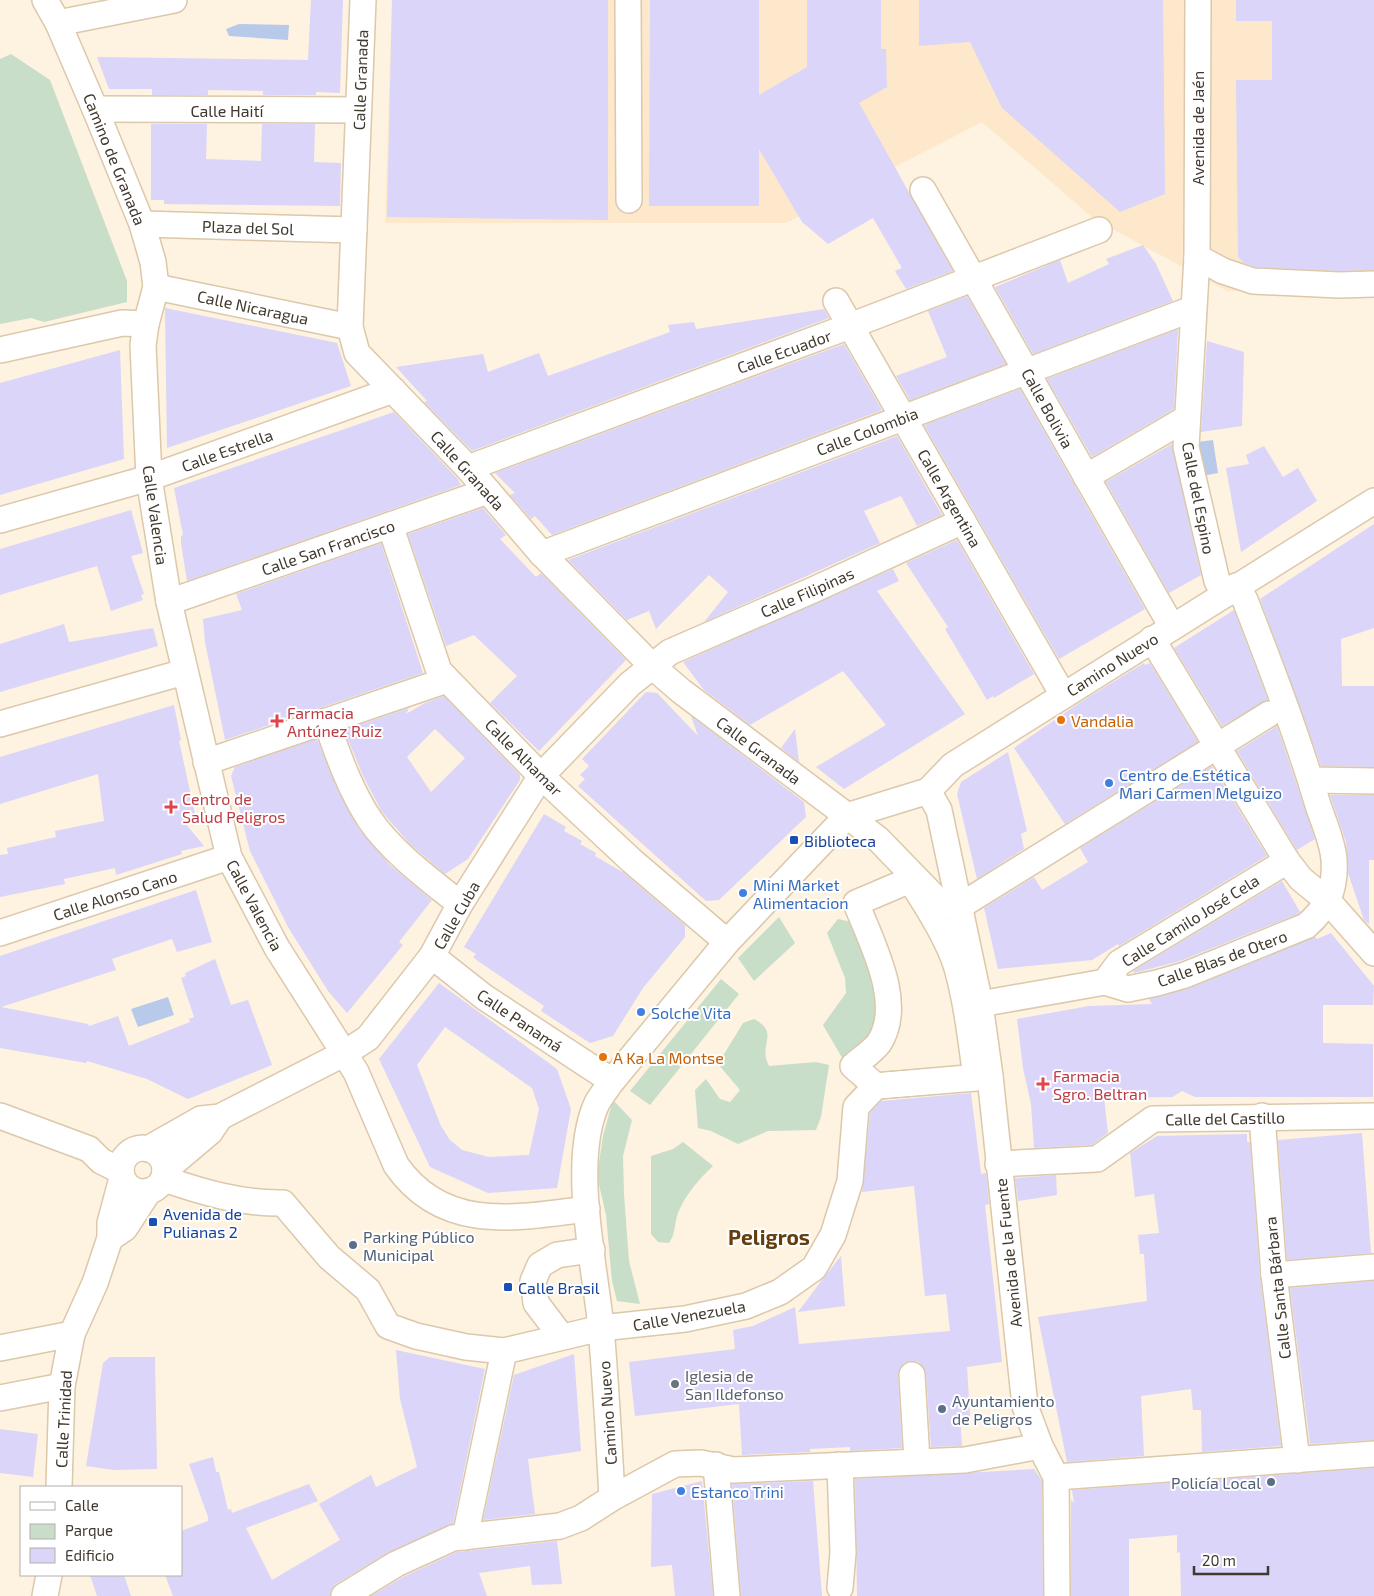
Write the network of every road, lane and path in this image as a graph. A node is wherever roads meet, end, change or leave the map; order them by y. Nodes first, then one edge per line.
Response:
1 (45, 0) edge
2 (174, 0) edge
3 (363, 0) edge
4 (628, 0) edge
5 (1198, 0) edge
6 (58, 23) junction
7 (95, 109) junction
8 (358, 110) junction
9 (923, 190) dead end
10 (629, 200) dead end
11 (142, 224) junction
12 (354, 230) junction
13 (1099, 230) dead end
14 (1197, 257) junction
15 (973, 277) junction
16 (1374, 284) edge
17 (156, 287) junction
18 (836, 301) dead end
19 (1192, 309) junction
20 (146, 324) junction
21 (850, 326) junction
22 (350, 327) junction
23 (0, 350) edge
24 (1027, 371) junction
25 (394, 390) junction
26 (903, 417) junction
27 (1187, 418) junction
28 (468, 468) junction
29 (1086, 477) junction
30 (149, 478) junction
31 (488, 491) junction
32 (1374, 501) edge
33 (0, 520) edge
34 (963, 521) junction
35 (390, 525) junction
36 (542, 554) junction
37 (1230, 590) junction
38 (168, 602) junction
39 (1162, 633) junction
40 (652, 666) junction
41 (184, 672) junction
42 (448, 680) junction
43 (1063, 695) junction
44 (1270, 714) dead end
45 (326, 721) junction
46 (0, 724) edge
47 (1219, 747) junction
48 (206, 762) junction
49 (541, 776) junction
50 (1311, 780) junction
51 (1374, 781) edge
52 (928, 791) junction
53 (847, 816) junction
54 (229, 857) junction
55 (1287, 861) junction
56 (1328, 901) junction
57 (460, 904) junction
58 (960, 906) junction
59 (0, 933) edge
60 (727, 942) junction
61 (1374, 954) edge
62 (432, 956) junction
63 (1105, 982) junction
64 (980, 1004) junction
65 (345, 1053) junction
66 (983, 1077) junction
67 (612, 1081) junction
68 (876, 1086) junction
69 (0, 1116) edge
70 (1262, 1116) junction
71 (1374, 1116) edge
72 (220, 1117) junction
73 (131, 1162) junction
74 (998, 1164) junction
75 (159, 1180) junction
76 (587, 1209) junction
77 (110, 1238) junction
78 (592, 1250) junction
79 (1374, 1267) edge
80 (1274, 1275) junction
81 (601, 1328) junction
82 (72, 1334) junction
83 (561, 1336) junction
84 (0, 1348) edge
85 (504, 1351) junction
86 (912, 1375) dead end
87 (62, 1386) junction
88 (0, 1398) edge
89 (1040, 1446) junction
90 (1374, 1454) edge
91 (1297, 1460) junction
92 (917, 1461) junction
93 (716, 1465) junction
94 (840, 1465) junction
95 (1056, 1477) junction
96 (59, 1486) edge
97 (612, 1498) junction
98 (465, 1537) junction
99 (49, 1576) edge
100 (840, 1588) dead end
101 (46, 1596) edge
102 (344, 1596) edge
103 (727, 1596) edge
104 (1057, 1596) edge

1 - 6 street, Camino de Granada
2 - 6 street
3 - 8 street, Calle Granada
4 - 10 street
5 - 14 street, Avenida de Jaén
6 - 7 street, Camino de Granada
7 - 8 street, Calle Haití
7 - 11 street, Camino de Granada
8 - 12 street, Calle Granada
9 - 15 street, Calle Bolivia
11 - 12 street, Plaza del Sol
11 - 17 street, Camino de Granada
12 - 22 street, Calle Granada
13 - 15 street, Calle Ecuador
14 - 16 street
14 - 19 street, Avenida de Jaén
15 - 21 street, Calle Ecuador
15 - 24 street, Calle Bolivia
17 - 20 street, Camino de Granada
17 - 22 street, Calle Nicaragua
18 - 21 street, Calle Argentina
19 - 24 street, Calle Colombia
19 - 27 street, Calle del Espino
20 - 23 street
20 - 30 street, Calle Valencia
21 - 26 street, Calle Argentina
21 - 28 street, Calle Ecuador
22 - 25 street, Calle Granada
24 - 26 street, Calle Colombia
24 - 29 street, Calle Bolivia
25 - 28 street, Calle Granada
25 - 30 street, Calle Estrella
26 - 34 street, Calle Argentina
26 - 36 street, Calle Colombia
27 - 29 street
27 - 37 street, Calle del Espino
28 - 31 street, Calle Granada
29 - 39 street, Calle Bolivia
30 - 33 street, Calle Estrella
30 - 38 street, Calle Valencia
31 - 35 street, Calle San Francisco
31 - 36 street, Calle Granada
32 - 37 street, Camino Nuevo
34 - 40 street, Calle Filipinas
34 - 43 street, Calle Argentina
35 - 38 street, Calle San Francisco
35 - 42 street, Calle Alhamar
36 - 40 street, Calle Granada
37 - 39 street, Camino Nuevo
37 - 50 street, Calle del Espino
38 - 41 street, Calle Valencia
39 - 43 street, Camino Nuevo
39 - 47 street, Calle Bolivia
40 - 49 street, Calle Cuba
40 - 53 street, Calle Granada
41 - 46 street
41 - 48 street, Calle Valencia
42 - 45 street
42 - 49 street, Calle Alhamar
43 - 52 street, Camino Nuevo
44 - 47 street
45 - 48 street
45 - 57 street
47 - 55 street, Calle Bolivia
47 - 58 street
48 - 54 street, Calle Valencia
49 - 57 street, Calle Cuba
49 - 60 street, Calle Alhamar
50 - 51 street
50 - 56 street, Calle del Espino
52 - 53 street, Camino Nuevo
52 - 58 street, Avenida de la Fuente
53 - 58 street
53 - 60 street
54 - 59 street, Calle Alonso Cano
54 - 65 street, Calle Valencia
55 - 56 street, Calle Bolivia
55 - 63 street, Calle Camilo José Cela
56 - 61 street, Calle Bolivia
56 - 63 street, Calle Blas de Otero
57 - 62 street, Calle Cuba
58 - 64 street, Avenida de la Fuente
60 - 67 street
62 - 65 street, Calle Cuba
62 - 67 street, Calle Panamá
63 - 64 street
64 - 66 street, Avenida de la Fuente
65 - 72 street, Calle Cuba
65 - 76 street, Calle Valencia
66 - 68 street
66 - 68 street
66 - 74 street, Avenida de la Fuente
67 - 76 street
68 - 81 street, Calle Venezuela
69 - 73 street
70 - 71 street, Calle del Castillo
70 - 74 street, Calle del Castillo
70 - 80 street, Calle Santa Bárbara
72 - 73 street, Calle Cuba
72 - 75 street, Calle Cuba
73 - 75 street
73 - 75 street
73 - 77 street, Calle Trinidad
74 - 89 street, Avenida de la Fuente
75 - 77 street
75 - 85 street
76 - 78 street
77 - 82 street, Calle Trinidad
78 - 81 street
78 - 83 street
79 - 80 street
80 - 91 street, Calle Santa Bárbara
81 - 83 street, Calle Venezuela
81 - 97 street, Camino Nuevo
82 - 84 street
82 - 87 street, Calle Trinidad
83 - 85 street, Calle Venezuela
85 - 98 street
86 - 92 street
87 - 88 street
87 - 96 street, Calle Trinidad
89 - 92 street
89 - 95 street, Avenida de la Fuente
90 - 91 street
91 - 95 street
92 - 94 street
93 - 94 street
93 - 97 street
93 - 103 street
94 - 100 street
95 - 104 street, Avenida de la Fuente
97 - 98 street
98 - 102 street
99 - 101 street

